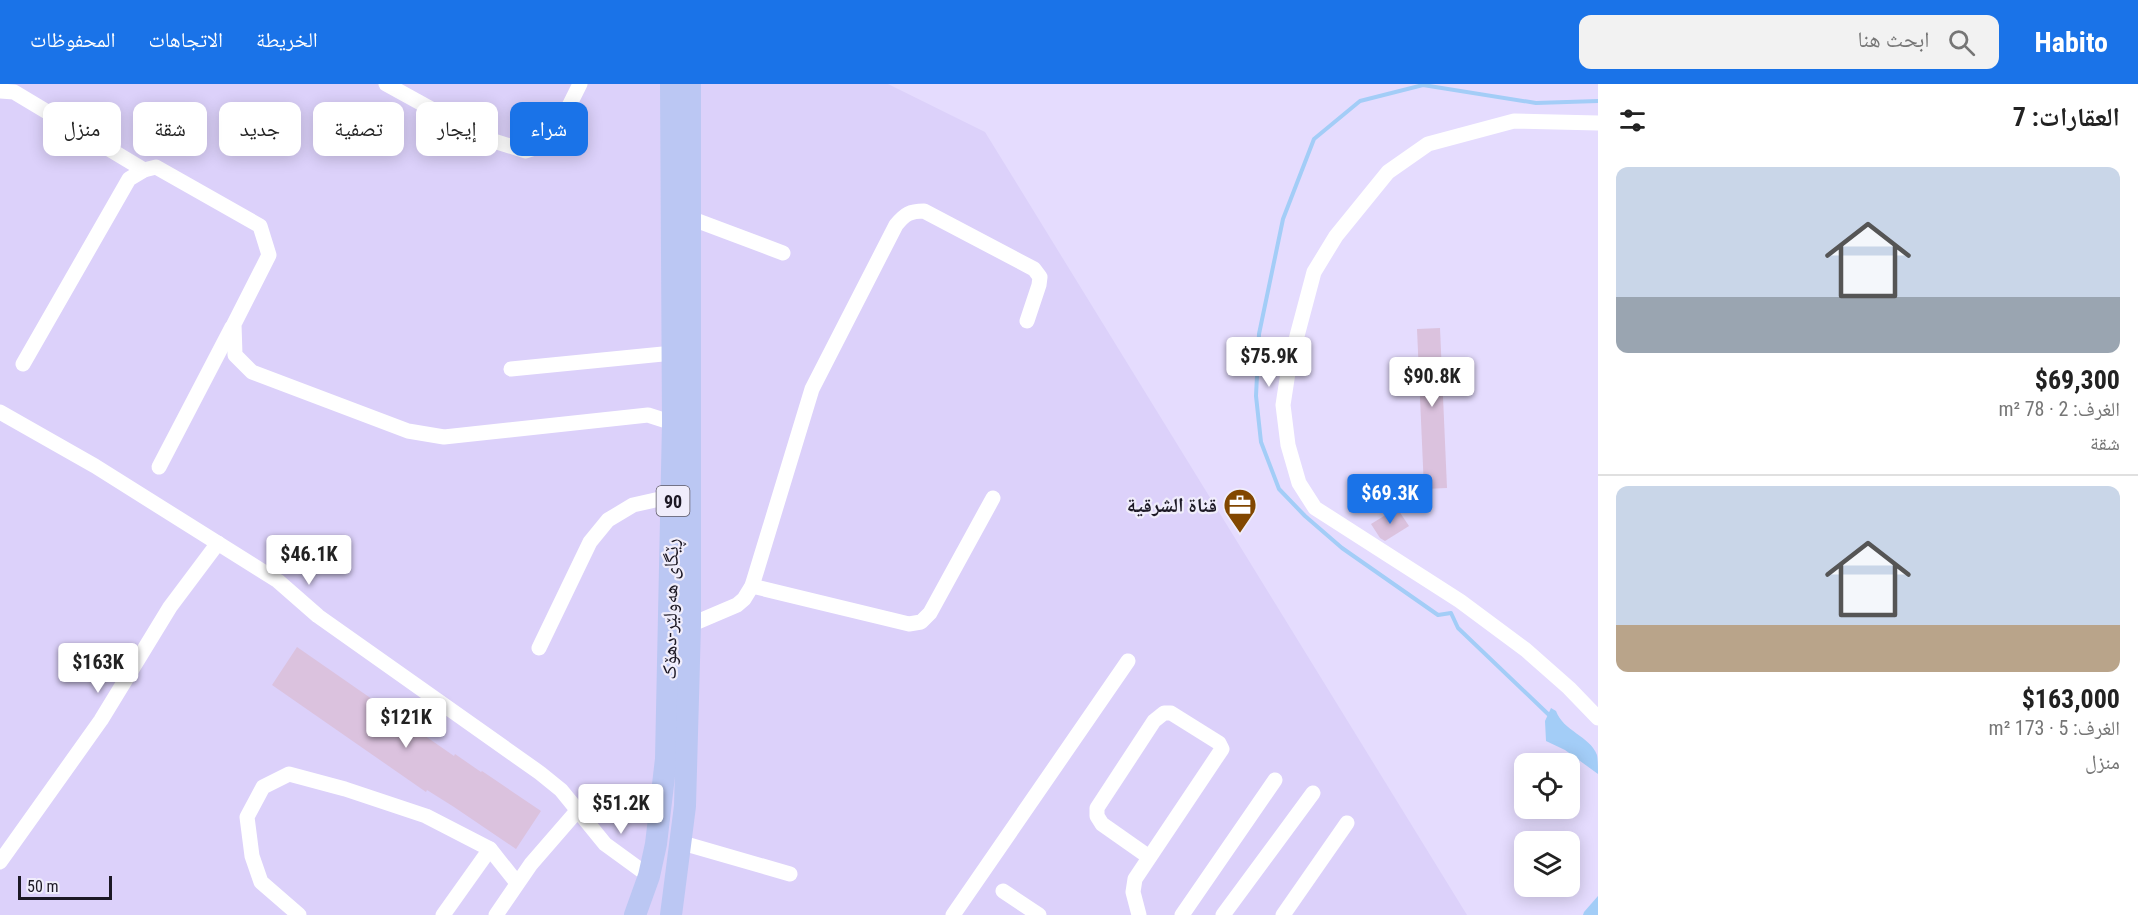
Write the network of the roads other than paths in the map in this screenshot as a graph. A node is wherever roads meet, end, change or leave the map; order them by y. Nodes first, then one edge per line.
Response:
1 (386, 84) edge
2 (580, 84) edge
3 (671, 84) edge
4 (690, 84) edge
5 (0, 91) edge
6 (1598, 123) edge
7 (144, 170) junction
8 (690, 218) junction
9 (783, 253) dead end
10 (1027, 321) dead end
11 (234, 324) junction
12 (673, 354) junction
13 (22, 364) dead end
14 (511, 369) dead end
15 (0, 412) edge
16 (673, 423) junction
17 (159, 467) dead end
18 (673, 495) junction
19 (993, 498) dead end
20 (218, 543) junction
21 (752, 586) junction
22 (690, 626) junction
23 (538, 648) dead end
24 (1128, 661) dead end
25 (1598, 718) edge
26 (1275, 780) dead end
27 (1312, 793) dead end
28 (577, 811) junction
29 (1347, 823) dead end
30 (679, 842) junction
31 (490, 849) junction
32 (1149, 857) junction
33 (0, 862) edge
34 (790, 874) dead end
35 (648, 876) junction
36 (517, 883) junction
37 (1003, 891) dead end
38 (299, 915) edge
39 (442, 915) edge
40 (496, 915) edge
41 (635, 915) edge
42 (671, 915) edge
43 (953, 915) edge
44 (1039, 915) edge
45 (1139, 915) edge
46 (1182, 915) edge
47 (1223, 915) edge
48 (1283, 915) edge

1 - 2 street
3 - 12 highway, ڕێگای هەولێر-دهۆک / 90
4 - 8 highway, ڕێگای هەولێر-دهۆک / 90
5 - 7 street
6 - 25 street
7 - 11 street
7 - 13 street
8 - 9 street
8 - 22 highway, ڕێگای هەولێر-دهۆک / 90
10 - 21 street
11 - 16 street
11 - 17 street
12 - 14 street
12 - 16 highway, ڕێگای هەولێر-دهۆک / 90
15 - 20 street
16 - 18 highway, ڕێگای هەولێر-دهۆک / 90
18 - 23 street
18 - 35 highway, ڕێگای هەولێر-دهۆک / 90
19 - 21 street
20 - 28 street
20 - 33 street
21 - 22 street
22 - 30 highway, ڕێگای هەولێر-دهۆک / 90
24 - 43 street
26 - 46 street
27 - 47 street
28 - 35 street
28 - 36 street
29 - 48 street
30 - 34 street
30 - 42 highway, ڕێگای هەولێر-دهۆک / 90
31 - 36 street
31 - 38 street
31 - 39 street
32 - 32 street
32 - 45 street
35 - 41 highway, ڕێگای هەولێر-دهۆک / 90
36 - 40 street
37 - 44 street

